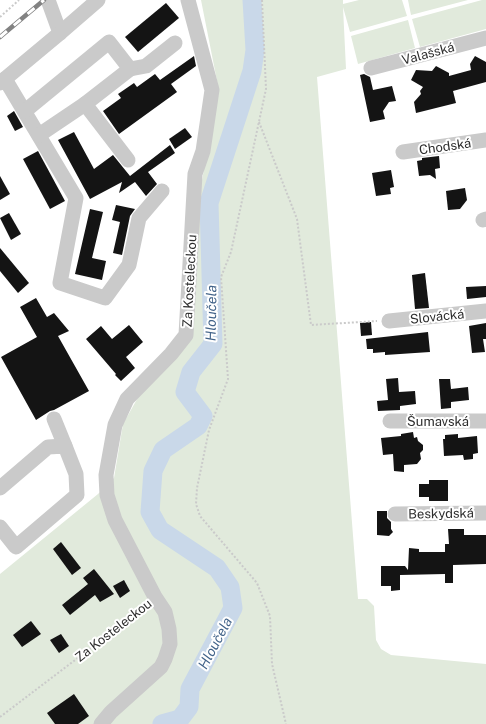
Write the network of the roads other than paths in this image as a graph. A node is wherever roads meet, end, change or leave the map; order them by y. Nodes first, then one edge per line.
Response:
1 (48, 0) edge
2 (98, 0) edge
3 (188, 0) edge
4 (60, 33) junction
5 (486, 38) edge
6 (175, 43) dead end
7 (371, 68) dead end
8 (130, 69) junction
9 (3, 81) edge
10 (85, 104) junction
11 (25, 111) junction
12 (39, 135) junction
13 (486, 140) edge
14 (403, 152) dead end
15 (128, 160) dead end
16 (162, 191) dead end
17 (486, 311) edge
18 (389, 321) road end
19 (54, 419) dead end
20 (390, 421) dead end
21 (486, 421) edge
22 (64, 446) junction
23 (0, 488) edge
24 (486, 513) edge
25 (395, 514) dead end
26 (0, 527) edge
27 (101, 724) edge

1 - 4 street
2 - 4 street
3 - 27 street, Za Kosteleckou
4 - 9 street
5 - 7 street, Valašská
6 - 8 street
8 - 10 street
8 - 11 street
9 - 11 street
10 - 12 street
10 - 15 street
11 - 12 street
12 - 16 street
13 - 14 street, Chodská
17 - 18 street, Slovácká
19 - 22 street
20 - 21 street, Šumavská
22 - 23 street
22 - 26 street
24 - 25 street, Beskydská

